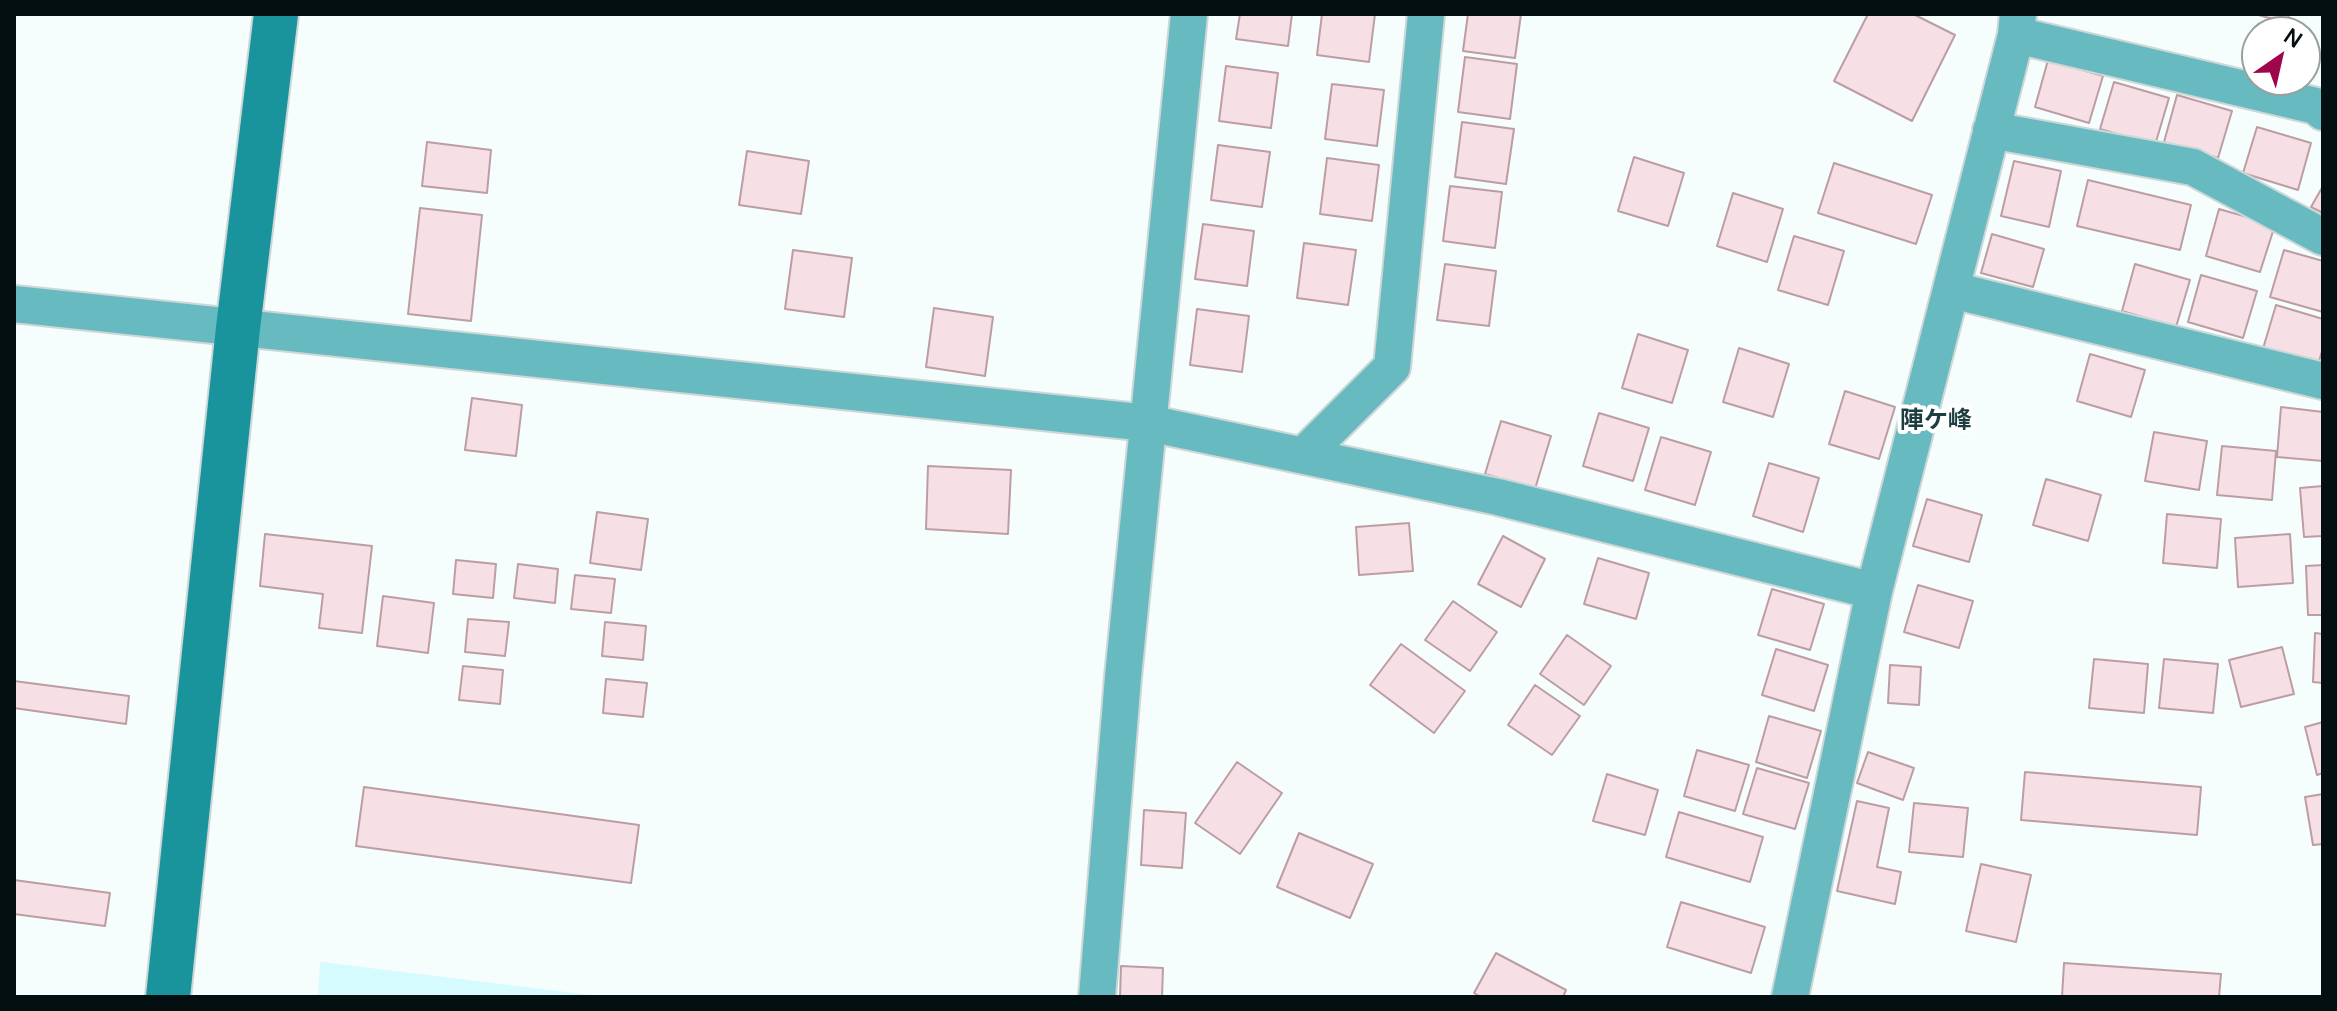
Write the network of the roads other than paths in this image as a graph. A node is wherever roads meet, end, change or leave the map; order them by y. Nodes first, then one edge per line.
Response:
1 (276, 14) edge
2 (1189, 14) edge
3 (1426, 14) edge
4 (2017, 25) edge
5 (2323, 112) edge
6 (1991, 130) junction
7 (2323, 237) edge
8 (1952, 290) junction
9 (14, 304) edge
10 (238, 328) junction
11 (2323, 381) edge
12 (1148, 423) junction
13 (1305, 454) junction
14 (1874, 591) junction
15 (168, 997) edge
16 (1097, 997) edge
17 (1790, 997) edge

1 - 10 street
2 - 12 street
3 - 13 street
4 - 5 street
4 - 6 street
6 - 7 street
6 - 8 street
8 - 11 street
8 - 14 street
9 - 10 street
10 - 12 street
10 - 15 street
12 - 13 street
12 - 16 street
13 - 14 street
14 - 17 street

